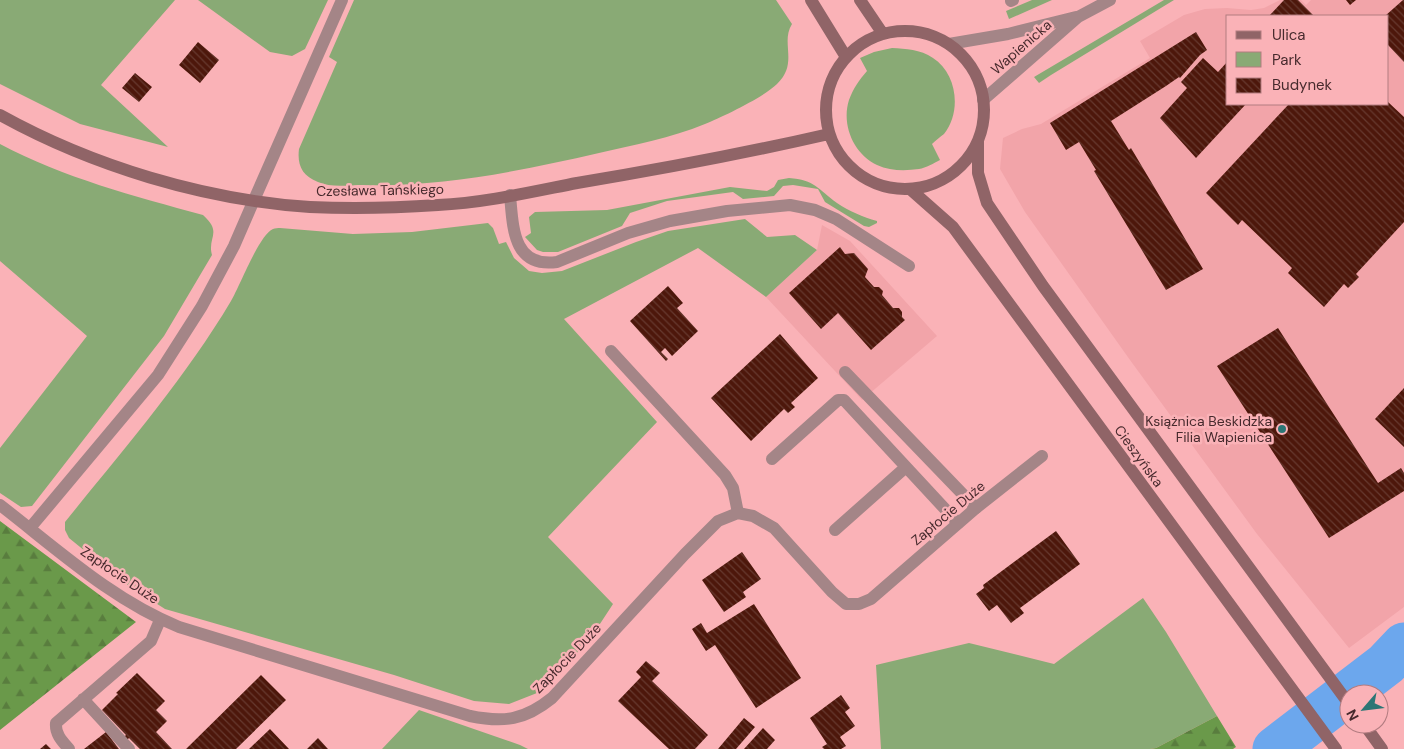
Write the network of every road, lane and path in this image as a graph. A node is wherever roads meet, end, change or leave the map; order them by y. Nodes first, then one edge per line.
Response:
1 (342, 0) edge
2 (811, 0) edge
3 (860, 0) edge
4 (1110, 0) edge
5 (1078, 17) junction
6 (883, 34) junction
7 (949, 44) junction
8 (846, 57) junction
9 (983, 100) junction
10 (0, 115) edge
11 (829, 134) junction
12 (978, 141) junction
13 (910, 189) junction
14 (510, 196) junction
15 (254, 200) junction
16 (910, 266) dead end
17 (611, 351) dead end
18 (846, 372) dead end
19 (1042, 456) dead end
20 (772, 459) dead end
21 (906, 467) junction
22 (0, 505) edge
23 (976, 508) junction
24 (738, 513) junction
25 (958, 523) junction
26 (30, 528) junction
27 (835, 530) dead end
28 (160, 620) junction
29 (1339, 691) edge
30 (83, 699) junction
31 (1371, 734) edge
32 (69, 749) edge
33 (129, 749) edge
34 (1336, 749) edge
35 (1382, 749) edge

1 - 15 street
2 - 8 main road
3 - 6 main road
4 - 5 street, Wapienicka
5 - 7 street, Wapienicka
5 - 9 street, Wapienicka
6 - 7 main road
6 - 8 main road
7 - 9 main road
8 - 11 main road
9 - 12 main road
10 - 15 main road, Czesława Tańskiego
11 - 13 main road
11 - 14 main road, Czesława Tańskiego
12 - 13 main road
12 - 29 main road, Cieszyńska
13 - 34 main road, Cieszyńska
14 - 15 main road, Czesława Tańskiego
14 - 16 street
15 - 26 street
17 - 24 street
18 - 23 street
19 - 23 street, Zapłocie Duże
20 - 21 street
21 - 25 street
21 - 27 street
22 - 26 street, Zapłocie Duże
23 - 25 street, Zapłocie Duże
24 - 25 street, Zapłocie Duże
24 - 28 street, Zapłocie Duże
26 - 28 street, Zapłocie Duże
28 - 30 street
30 - 32 street
30 - 33 street
31 - 35 main road

